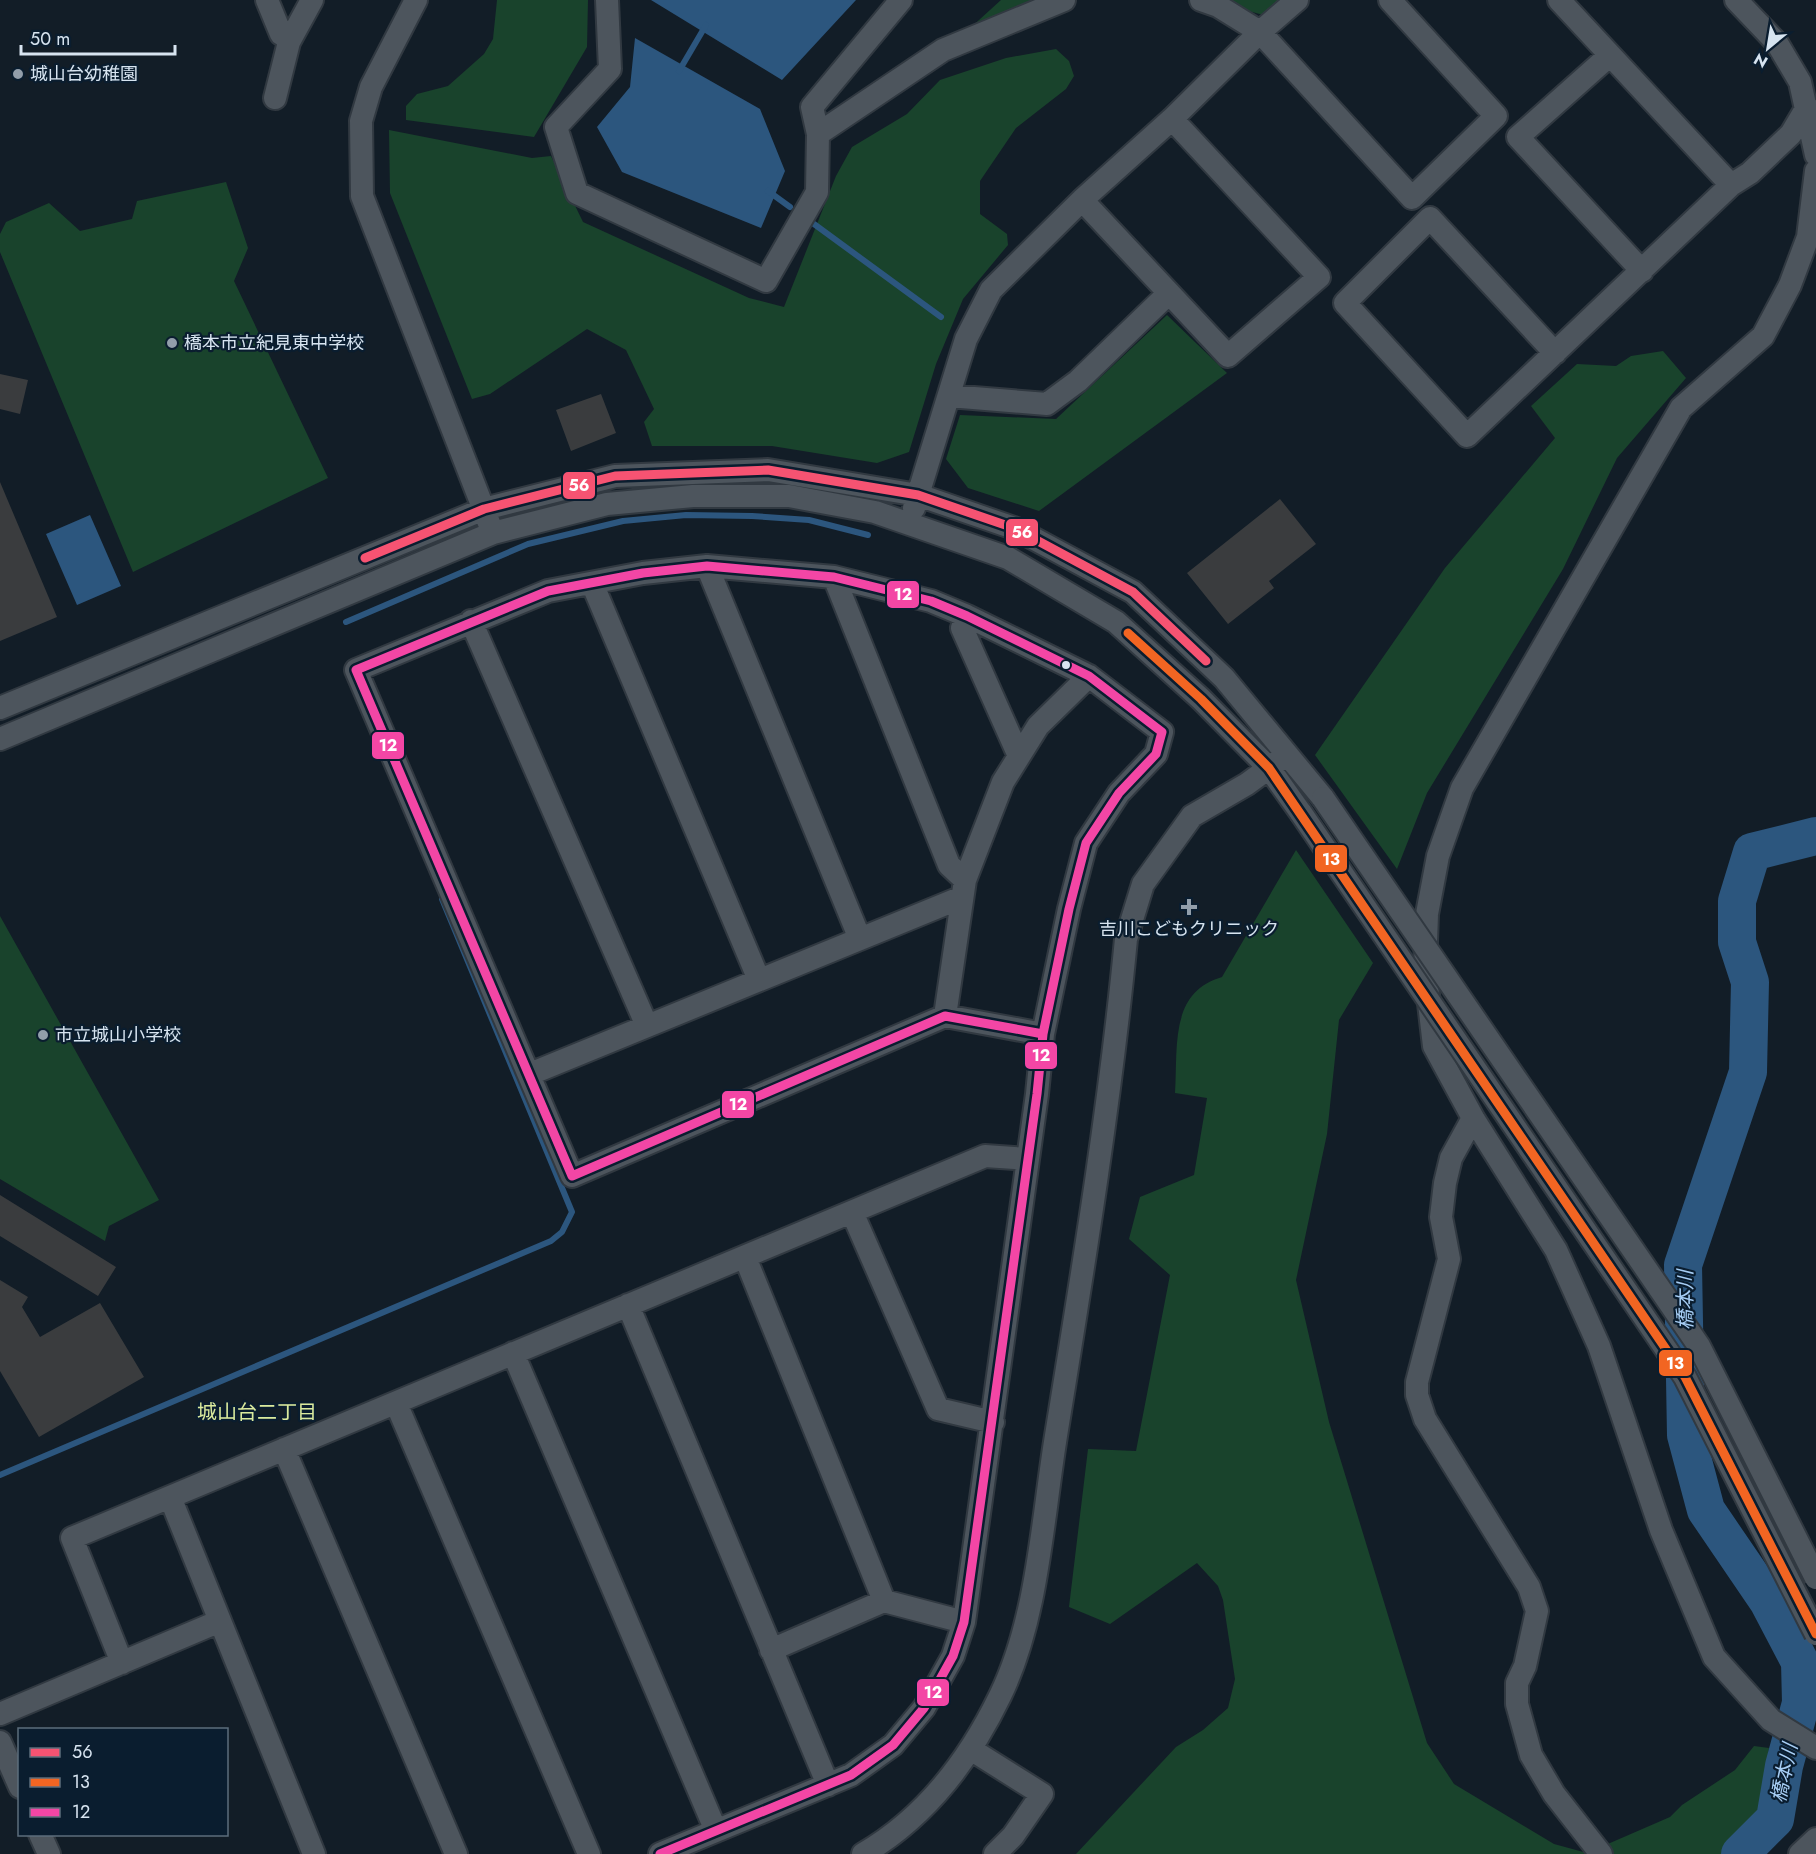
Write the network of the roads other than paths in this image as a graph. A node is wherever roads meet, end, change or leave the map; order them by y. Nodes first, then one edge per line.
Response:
1 (267, 0) edge
2 (312, 0) edge
3 (416, 0) edge
4 (607, 0) edge
5 (901, 0) edge
6 (1064, 0) edge
7 (1201, 0) edge
8 (1297, 0) edge
9 (1390, 0) edge
10 (1559, 0) edge
11 (1736, 0) edge
12 (1260, 32) junction
13 (281, 34) dead end
14 (1609, 56) junction
15 (275, 98) dead end
16 (1807, 107) junction
17 (1172, 119) junction
18 (818, 134) junction
19 (1816, 155) edge
20 (1816, 171) edge
21 (1731, 186) junction
22 (1082, 200) junction
23 (1642, 271) junction
24 (1169, 292) junction
25 (1555, 353) junction
26 (949, 396) junction
27 (918, 495) junction
28 (484, 509) junction
29 (910, 524) junction
30 (493, 534) junction
31 (707, 566) junction
32 (834, 577) junction
33 (592, 583) junction
34 (968, 616) junction
35 (471, 621) junction
36 (1089, 676) junction
37 (0, 708) edge
38 (0, 739) edge
39 (1289, 754) junction
40 (1020, 756) junction
41 (1269, 768) junction
42 (962, 889) junction
43 (860, 939) junction
44 (759, 980) junction
45 (945, 1017) junction
46 (647, 1026) junction
47 (1043, 1034) junction
48 (530, 1074) junction
49 (1473, 1118) junction
50 (1028, 1159) junction
51 (852, 1212) junction
52 (745, 1257) junction
53 (628, 1305) junction
54 (513, 1353) junction
55 (396, 1402) junction
56 (993, 1422) junction
57 (284, 1449) junction
58 (170, 1497) junction
59 (1816, 1578) edge
60 (884, 1601) junction
61 (220, 1621) junction
62 (964, 1622) junction
63 (1816, 1634) edge
64 (771, 1650) junction
65 (122, 1663) junction
66 (0, 1714) edge
67 (0, 1742) edge
68 (1816, 1748) edge
69 (972, 1750) junction
70 (18, 1782) edge
71 (828, 1785) junction
72 (716, 1831) junction
73 (41, 1836) edge
74 (1816, 1839) edge
75 (49, 1854) edge
76 (314, 1854) edge
77 (456, 1854) edge
78 (589, 1854) edge
79 (660, 1854) edge
80 (863, 1854) edge
81 (995, 1854) edge
82 (1602, 1854) edge
83 (1800, 1854) edge

1 - 13 street
2 - 15 street
3 - 28 street
4 - 18 street
5 - 18 street
6 - 18 street
7 - 12 street
8 - 12 street
9 - 12 street
10 - 14 street
11 - 16 street
12 - 17 street
14 - 21 street
14 - 23 street
16 - 19 street
16 - 21 street
17 - 22 street
17 - 24 street
20 - 49 street
21 - 23 street
22 - 24 street
22 - 26 street
23 - 25 street
24 - 26 street
25 - 25 street
26 - 27 street
27 - 28 street
27 - 29 street
27 - 39 street
28 - 30 street
28 - 37 street
29 - 30 street
29 - 41 street
30 - 38 street
31 - 32 street
31 - 33 street
31 - 43 street
32 - 34 street
32 - 42 street
33 - 35 street
33 - 44 street
34 - 36 street
34 - 40 street
35 - 46 street
35 - 48 street
36 - 40 street
36 - 47 street
39 - 41 street
39 - 59 street, bridge
40 - 42 street
41 - 63 street, bridge
41 - 69 street
42 - 43 street
42 - 45 street
43 - 44 street
44 - 46 street
45 - 47 street
45 - 48 street
46 - 48 street
47 - 50 street
49 - 68 street
49 - 82 street
50 - 51 street
50 - 56 street
51 - 52 street
51 - 56 street
52 - 53 street
52 - 60 street
53 - 54 street
53 - 64 street
54 - 55 street
54 - 72 street
55 - 57 street
55 - 78 street
56 - 62 street
57 - 58 street
57 - 77 street
58 - 61 street
58 - 65 street
60 - 62 street
60 - 64 street
61 - 65 street
61 - 76 street
62 - 71 street
64 - 71 street
65 - 66 street
67 - 70 street
69 - 80 street
69 - 81 street
71 - 72 street
72 - 79 street
73 - 75 street
74 - 83 street

